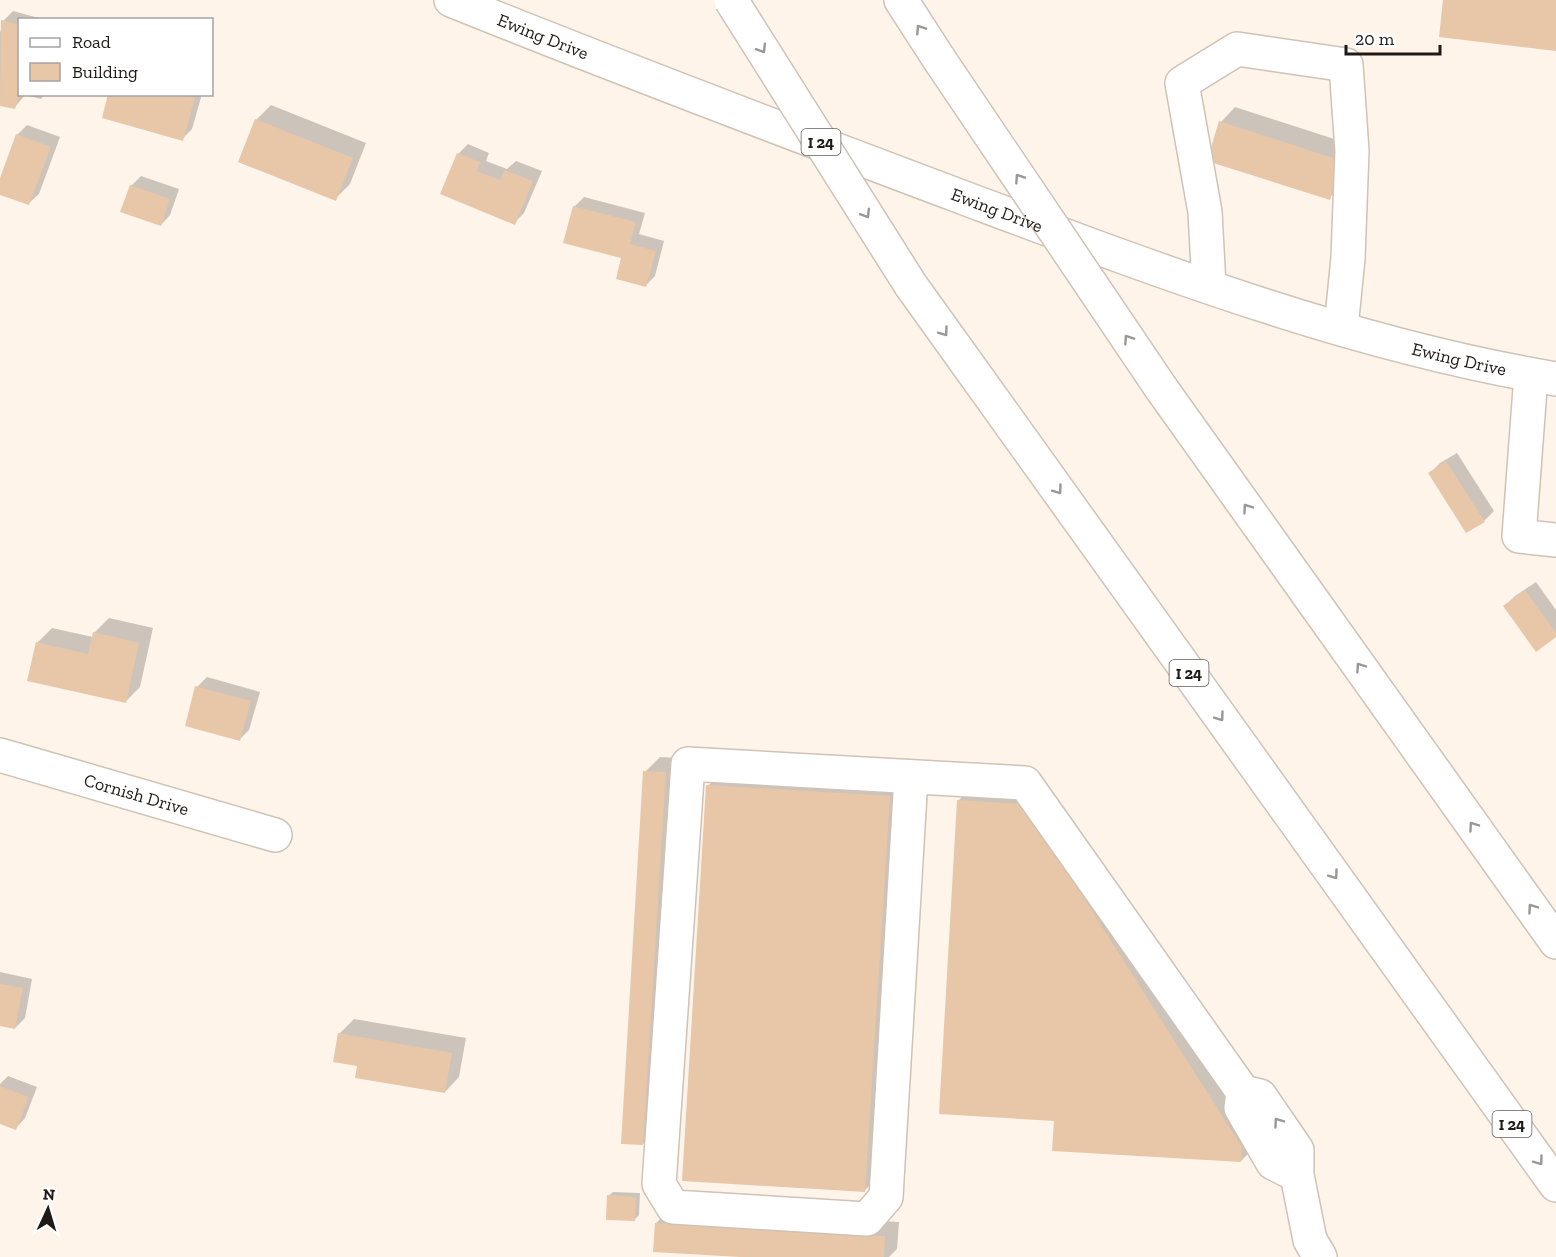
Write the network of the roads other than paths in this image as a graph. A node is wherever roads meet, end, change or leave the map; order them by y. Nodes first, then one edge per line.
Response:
1 (451, 0) edge
2 (731, 0) edge
3 (901, 0) edge
4 (1209, 286) junction
5 (1341, 328) junction
6 (1544, 377) edge
7 (1556, 540) edge
8 (0, 755) edge
9 (911, 777) junction
10 (275, 835) dead end
11 (1556, 942) edge
12 (1556, 1185) edge
13 (1320, 1257) edge

1 - 4 main road, Ewing Drive
2 -> 12 main road, I 24, bridge
11 -> 3 main road, bridge
4 - 5 main road, Ewing Drive
4 - 5 main road
5 - 6 main road, Ewing Drive
6 - 7 main road
8 - 10 main road, Cornish Drive
9 - 9 main road
9 - 13 main road

